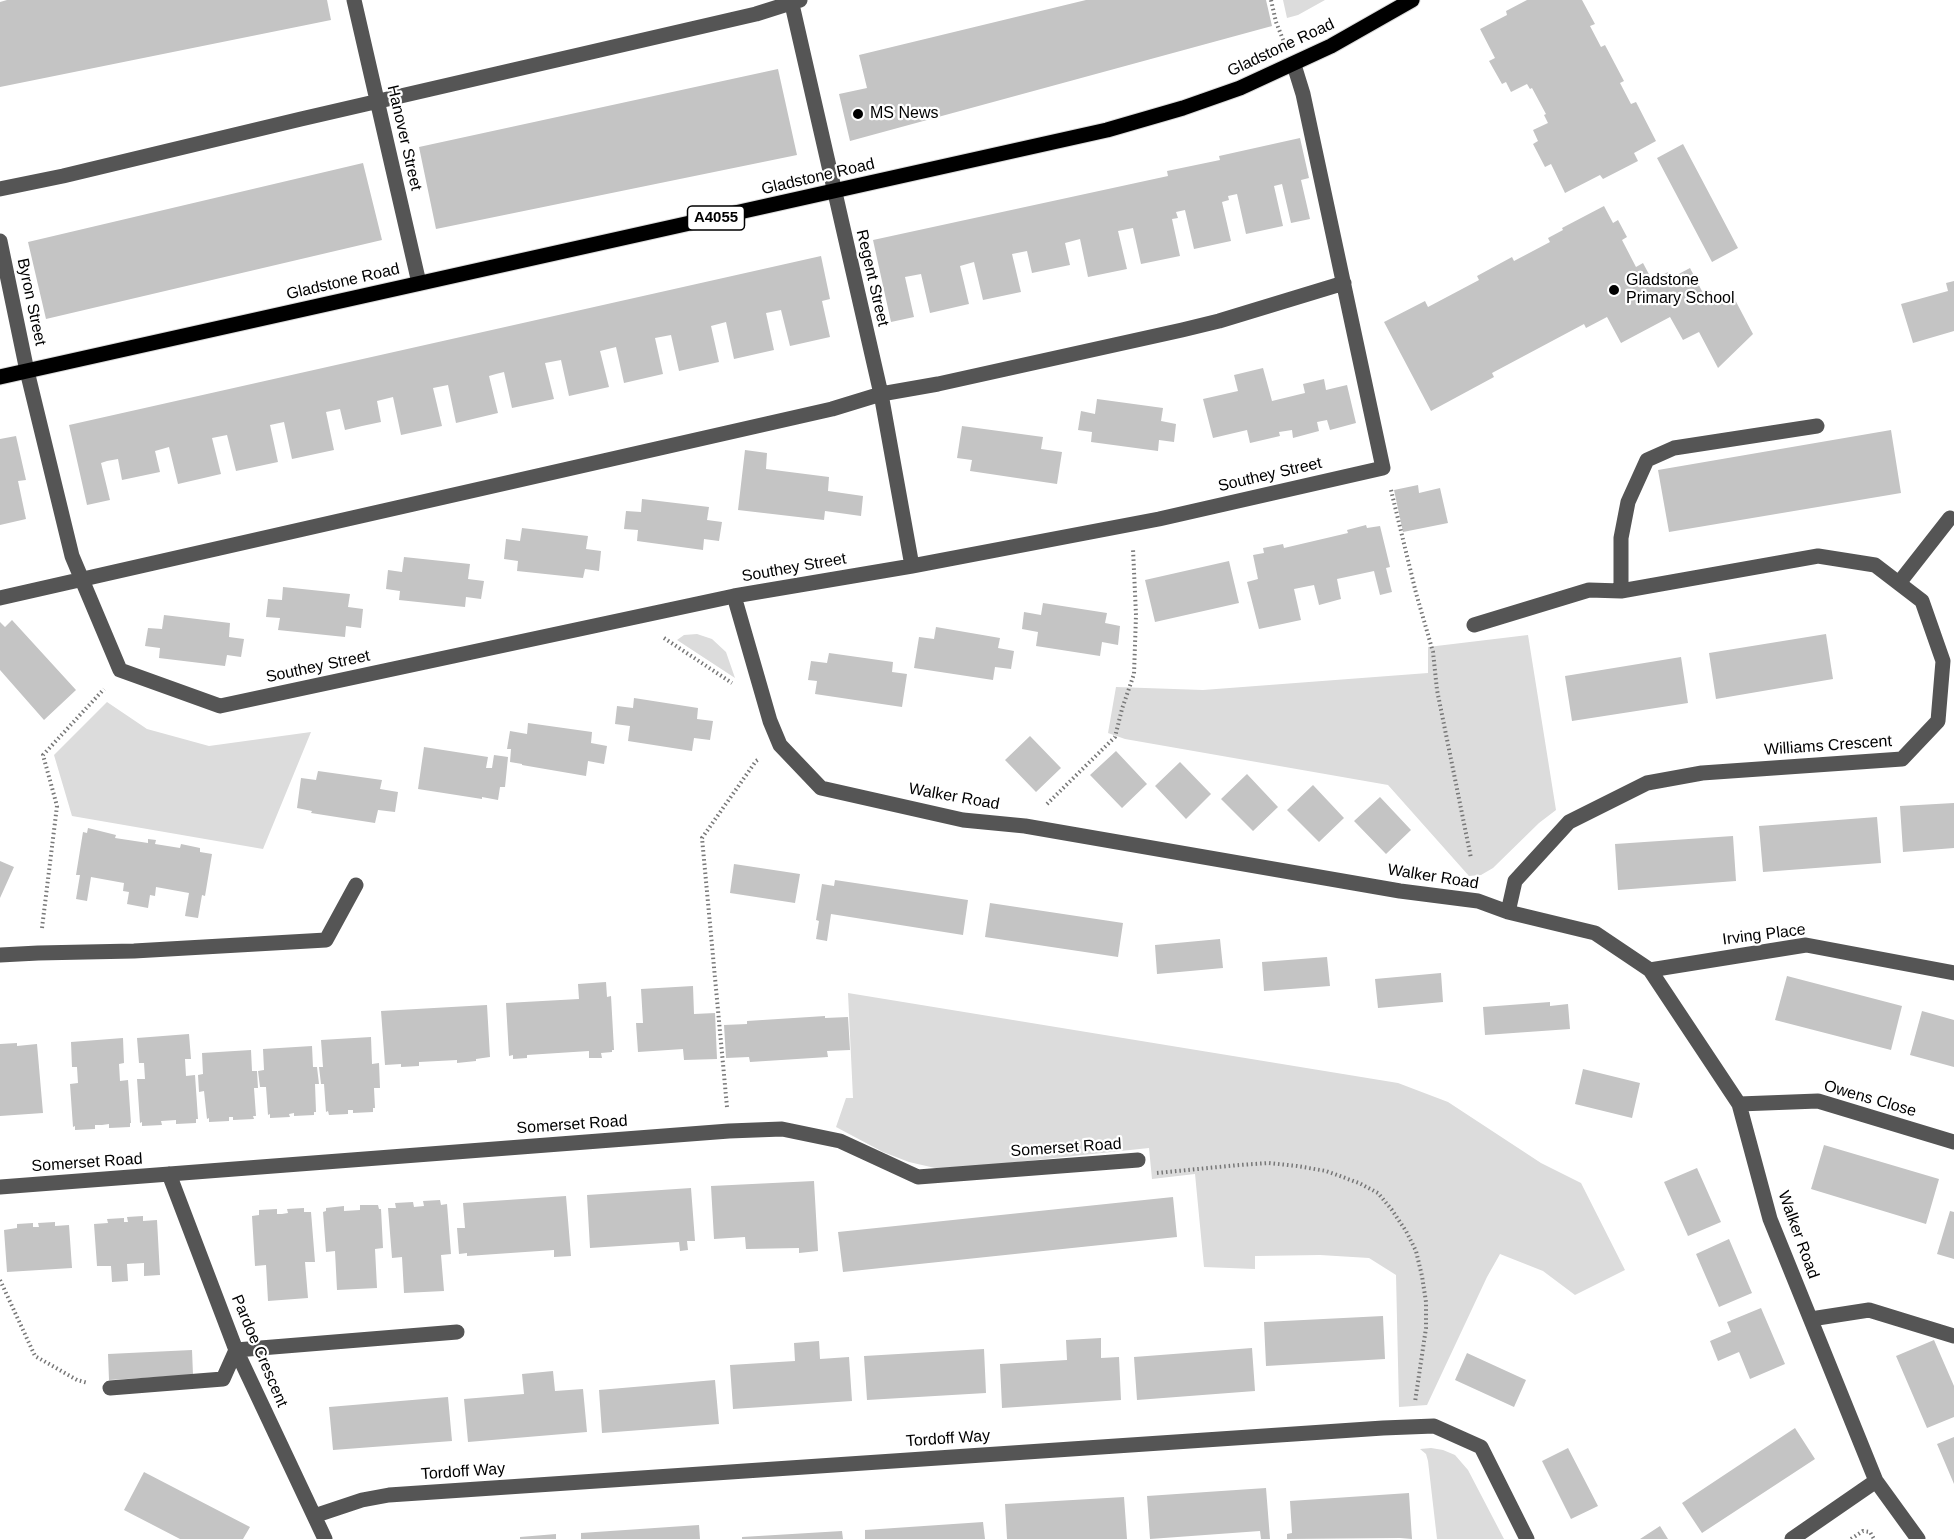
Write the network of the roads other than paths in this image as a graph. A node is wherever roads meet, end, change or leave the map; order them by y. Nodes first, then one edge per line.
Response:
1 (354, 0) edge
2 (1412, 0) edge
3 (794, 1) edge
4 (1294, 65) junction
5 (377, 101) junction
6 (0, 189) edge
7 (834, 192) junction
8 (0, 241) edge
9 (419, 283) junction
10 (1344, 283) junction
11 (27, 371) junction
12 (0, 377) edge
13 (881, 394) junction
14 (1817, 426) dead end
15 (1950, 518) dead end
16 (912, 566) junction
17 (82, 580) junction
18 (1899, 583) junction
19 (1622, 591) junction
20 (734, 596) junction
21 (0, 598) edge
22 (1473, 625) dead end
23 (356, 885) dead end
24 (1508, 912) junction
25 (0, 955) edge
26 (1650, 970) junction
27 (1954, 973) edge
28 (1739, 1104) junction
29 (1954, 1142) edge
30 (1138, 1160) road end
31 (169, 1174) junction
32 (0, 1187) edge
33 (1811, 1319) junction
34 (457, 1332) dead end
35 (1954, 1336) edge
36 (236, 1350) junction
37 (110, 1388) road end
38 (1876, 1481) junction
39 (314, 1516) junction
40 (325, 1539) edge
41 (1527, 1539) edge
42 (1792, 1539) edge
43 (1918, 1539) edge

1 - 5 street, Hanover Street
2 - 4 main road, Gladstone Road / A4055
3 - 5 street
3 - 7 street, Regent Street
4 - 7 main road, Gladstone Road / A4055
4 - 10 street
5 - 6 street
5 - 9 street, Hanover Street
7 - 9 main road, Gladstone Road / A4055
7 - 13 street, Regent Street
8 - 11 street, Byron Street
9 - 11 main road, Gladstone Road / A4055
10 - 13 street
10 - 16 street, Southey Street
11 - 12 main road, Gladstone Road / A4055
11 - 17 street
13 - 16 street, Regent Street
13 - 17 street
14 - 19 street
15 - 18 street
16 - 20 street, Southey Street
17 - 20 street, Southey Street
17 - 21 street
18 - 19 street, Williams Crescent
18 - 24 street, Williams Crescent
19 - 22 street, Williams Crescent
20 - 24 street, Walker Road
23 - 25 street
24 - 26 street, Walker Road
26 - 27 street, Irving Place
26 - 28 street, Walker Road
28 - 29 street, Owens Close
28 - 33 street, Walker Road
30 - 31 street, Somerset Road
31 - 32 street, Somerset Road
31 - 36 street, Pardoe Crescent
33 - 35 street
33 - 38 street, Walker Road
34 - 36 street
36 - 37 street
36 - 39 street, Pardoe Crescent
38 - 42 street
38 - 43 street, Walker Road
39 - 40 street, Pardoe Crescent
39 - 41 street, Tordoff Way

